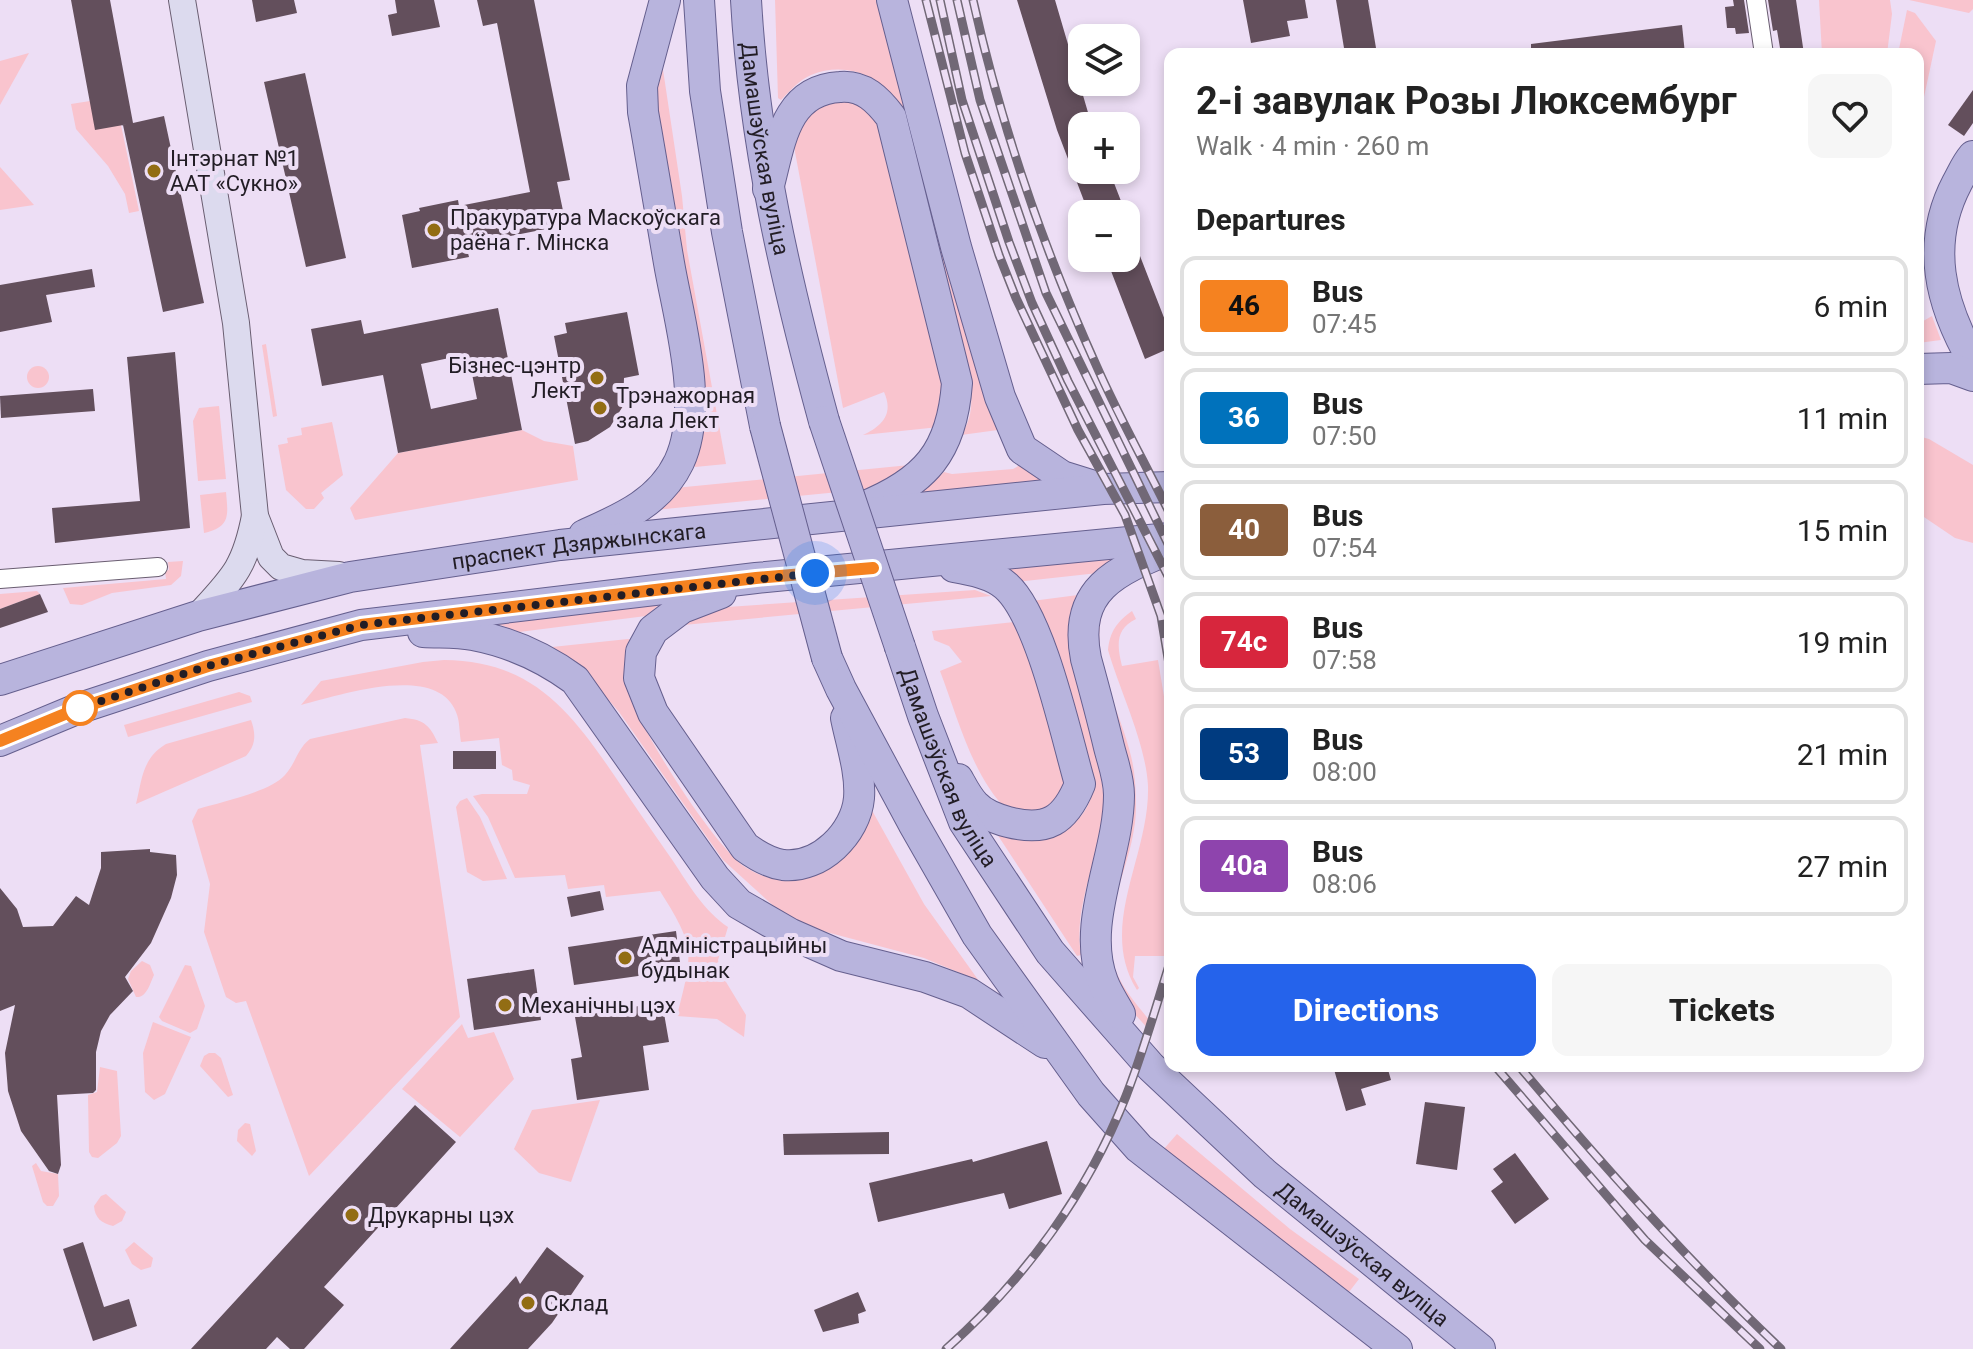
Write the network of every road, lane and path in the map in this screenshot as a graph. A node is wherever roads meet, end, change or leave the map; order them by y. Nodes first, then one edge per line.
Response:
1 (182, 0) edge
2 (665, 0) edge
3 (699, 0) edge
4 (746, 0) edge
5 (892, 0) edge
6 (1756, 0) edge
7 (1763, 48) edge
8 (1973, 156) edge
9 (768, 189) junction
10 (1940, 228) junction
11 (1924, 245) edge
12 (1973, 361) edge
13 (1924, 369) edge
14 (1973, 376) edge
15 (1164, 487) edge
16 (1103, 489) junction
17 (255, 516) junction
18 (835, 518) junction
19 (1164, 539) edge
20 (560, 545) junction
21 (1164, 551) edge
22 (916, 564) junction
23 (158, 567) dead end
24 (350, 577) junction
25 (756, 578) junction
26 (0, 579) edge
27 (198, 616) junction
28 (361, 625) junction
29 (0, 680) edge
30 (841, 689) junction
31 (923, 716) junction
32 (0, 741) edge
33 (1062, 1055) junction
34 (1151, 1067) junction
35 (1397, 1349) edge
36 (1480, 1349) edge

1 - 17 main road
2 - 20 main road
3 - 30 main road, bridge
4 - 9 main road, Дамашэўская вуліца
5 - 16 main road
6 - 7 street
8 - 10 main road
9 - 18 main road
9 - 31 main road, Дамашэўская вуліца, bridge
10 - 11 main road
10 - 12 main road
13 - 14 main road
15 - 16 main road, праспект Дзяржынскага
16 - 18 main road, праспект Дзяржынскага
17 - 24 main road
17 - 27 main road
18 - 20 main road, праспект Дзяржынскага
19 - 22 main road
20 - 24 main road, праспект Дзяржынскага
21 - 34 main road
22 - 25 main road
22 - 31 main road
23 - 26 street
24 - 27 main road, праспект Дзяржынскага
25 - 28 main road
25 - 30 main road
27 - 29 main road, праспект Дзяржынскага
28 - 32 main road
28 - 33 main road
30 - 33 main road
31 - 34 main road, Дамашэўская вуліца
33 - 35 main road
34 - 36 main road, Дамашэўская вуліца

